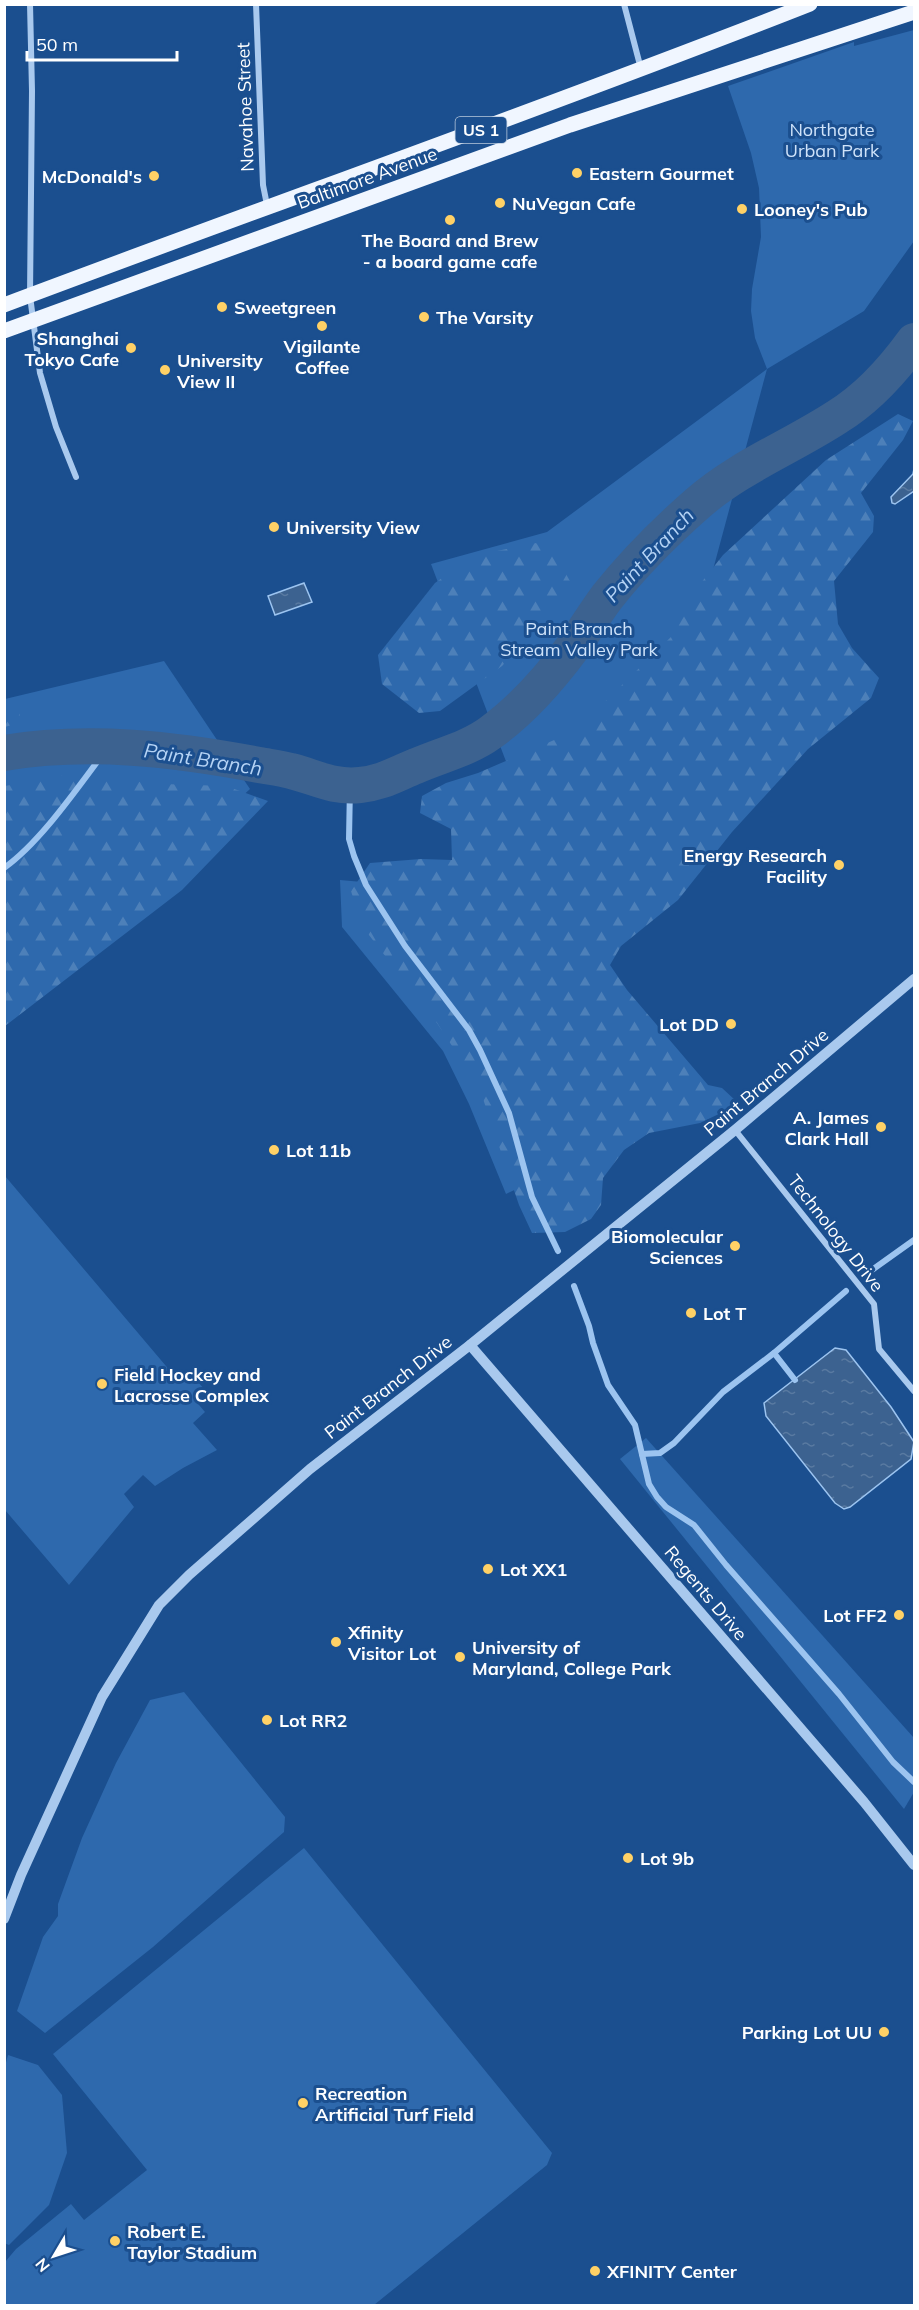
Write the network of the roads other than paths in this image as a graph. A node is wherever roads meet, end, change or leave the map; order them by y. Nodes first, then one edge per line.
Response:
1 (30, 4) edge
2 (256, 4) edge
3 (624, 4) edge
4 (810, 4) edge
5 (915, 12) edge
6 (641, 69) junction
7 (268, 209) junction
8 (30, 296) junction
9 (4, 305) edge
10 (33, 320) junction
11 (4, 331) edge
12 (76, 477) dead end
13 (915, 979) edge
14 (735, 1130) junction
15 (470, 1345) junction
16 (915, 1391) edge
17 (915, 1865) edge
18 (4, 1919) edge

1 - 8 street
2 - 7 street, Navahoe Street
3 - 6 street
4 - 6 main road, Baltimore Avenue / US 1
5 - 10 main road, Baltimore Avenue / US 1
6 - 7 main road, Baltimore Avenue / US 1
7 - 8 main road, Baltimore Avenue / US 1
8 - 9 main road, Baltimore Avenue / US 1
8 - 10 street
10 - 11 main road, Baltimore Avenue / US 1
10 - 12 street
13 - 14 street, Paint Branch Drive
14 - 15 street, Paint Branch Drive
14 - 16 street, Technology Drive
15 - 17 street, Regents Drive
15 - 18 street, Paint Branch Drive

